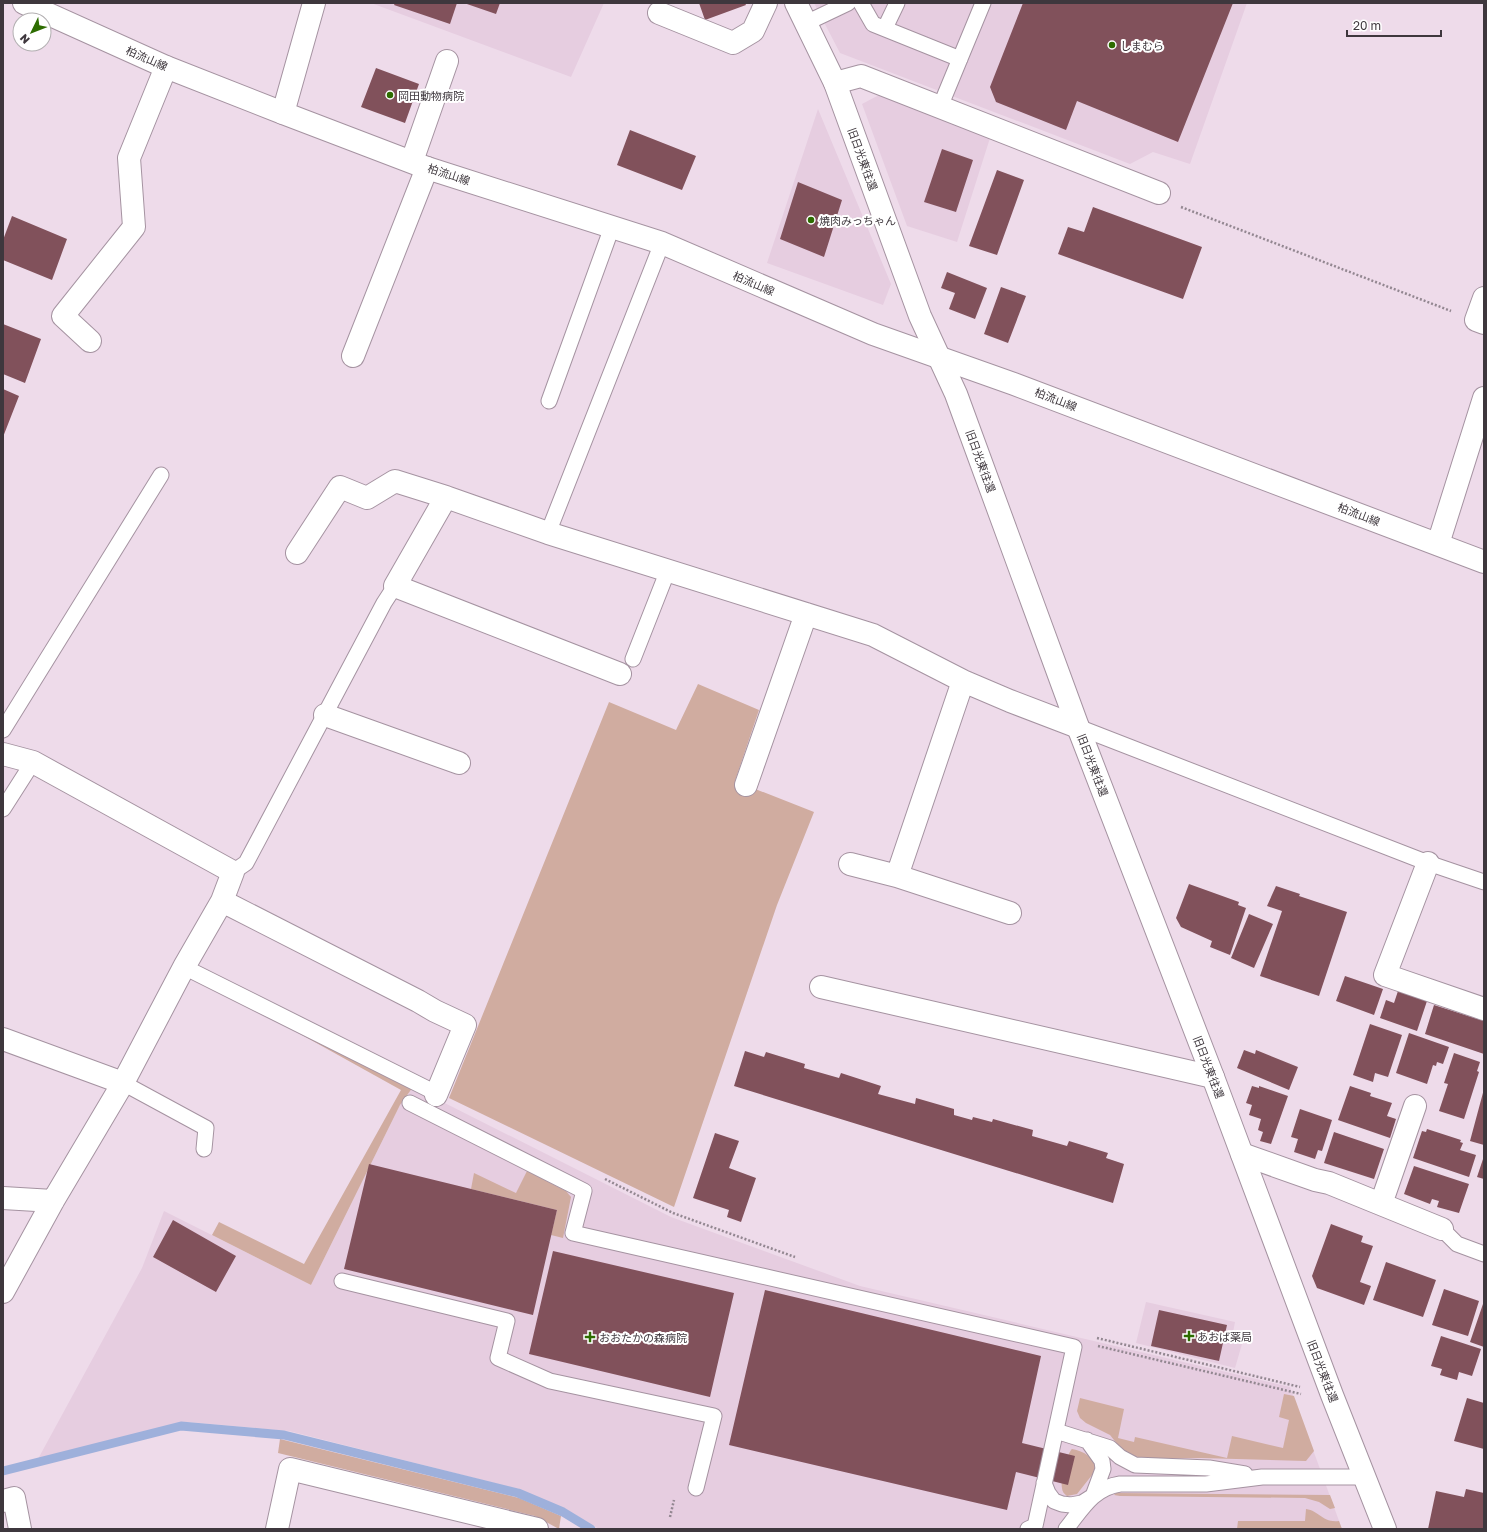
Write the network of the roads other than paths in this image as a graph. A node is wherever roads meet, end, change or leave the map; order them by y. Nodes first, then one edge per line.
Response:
1 (24, 3) edge
2 (314, 3) edge
3 (766, 3) edge
4 (796, 3) edge
5 (848, 3) edge
6 (861, 3) edge
7 (897, 3) edge
8 (983, 3) edge
9 (659, 13) dead end
10 (806, 23) junction
11 (885, 28) junction
12 (960, 59) junction
13 (447, 61) dead end
14 (166, 67) junction
15 (835, 83) junction
16 (940, 107) junction
17 (284, 113) junction
18 (419, 165) junction
19 (1159, 193) road end
20 (612, 227) junction
21 (662, 243) junction
22 (1484, 298) edge
23 (1480, 322) edge
24 (90, 341) dead end
25 (353, 356) dead end
26 (939, 357) junction
27 (1484, 398) edge
28 (549, 401) dead end
29 (161, 475) dead end
30 (446, 497) junction
31 (548, 533) junction
32 (1438, 544) junction
33 (297, 553) dead end
34 (1484, 562) edge
35 (668, 570) junction
36 (395, 586) junction
37 (806, 614) junction
38 (627, 667) joint
39 (963, 681) junction
40 (325, 715) junction
41 (1078, 727) junction
42 (3, 730) edge
43 (3, 754) edge
44 (33, 762) junction
45 (459, 763) dead end
46 (746, 785) dead end
47 (3, 809) edge
48 (1428, 863) junction
49 (850, 864) dead end
50 (233, 872) junction
51 (896, 876) junction
52 (1484, 882) edge
53 (222, 901) junction
54 (1010, 913) dead end
55 (184, 967) junction
56 (821, 987) dead end
57 (1484, 1009) edge
58 (3, 1039) edge
59 (1213, 1077) junction
60 (123, 1083) junction
61 (436, 1095) joint
62 (410, 1103) dead end
63 (1415, 1106) dead end
64 (204, 1149) dead end
65 (1242, 1154) junction
66 (3, 1198) edge
67 (53, 1201) junction
68 (1381, 1204) junction
69 (1442, 1229) joint
70 (1484, 1254) edge
71 (342, 1281) dead end
72 (3, 1292) edge
73 (1056, 1431) junction
74 (1087, 1440) junction
75 (1262, 1477) junction
76 (1365, 1477) junction
77 (1044, 1483) junction
78 (696, 1488) dead end
79 (1093, 1496) junction
80 (3, 1501) edge
81 (20, 1529) edge
82 (277, 1529) edge
83 (537, 1529) edge
84 (1028, 1529) edge
85 (1066, 1529) edge
86 (1385, 1529) edge

1 - 14 street, 柏流山線
2 - 17 street
3 - 9 street
4 - 10 street, 旧日光東往還
5 - 10 lane
6 - 11 lane
7 - 11 lane
8 - 12 lane
10 - 15 street, 旧日光東往還
11 - 12 lane
12 - 16 lane
13 - 18 street
14 - 17 street, 柏流山線
14 - 24 street
15 - 16 street
15 - 26 street, 旧日光東往還
16 - 19 street
17 - 18 street, 柏流山線
18 - 20 street, 柏流山線
18 - 25 street
20 - 21 street, 柏流山線
20 - 28 lane
21 - 26 street, 柏流山線
21 - 31 lane
22 - 23 street
26 - 32 street, 柏流山線
26 - 41 street, 旧日光東往還
27 - 32 street
29 - 42 lane
30 - 31 street
30 - 33 street
30 - 36 street
31 - 35 street
32 - 34 street, 柏流山線
35 - 37 street
35 - 38 lane
36 - 38 street
36 - 40 lane
37 - 39 street
37 - 46 street
39 - 41 street
39 - 51 street
40 - 45 street
40 - 50 lane
41 - 48 lane
41 - 59 street, 旧日光東往還
43 - 44 street
44 - 47 lane
44 - 50 street
48 - 52 lane
48 - 57 street
49 - 51 street
50 - 53 street
51 - 54 street
53 - 55 street
53 - 61 street
55 - 60 street
55 - 61 lane
56 - 59 street
58 - 60 street
59 - 65 street, 旧日光東往還
60 - 64 lane
60 - 67 street
62 - 73 lane
63 - 68 street
65 - 68 street
65 - 76 street, 旧日光東往還
66 - 67 street
67 - 72 street
68 - 69 street
69 - 70 lane
71 - 78 lane
73 - 74 lane
73 - 77 lane
74 - 75 lane
74 - 79 lane
75 - 76 lane
75 - 79 lane
76 - 86 street, 旧日光東往還
77 - 79 lane
77 - 84 lane
79 - 85 lane
80 - 81 street
82 - 83 street

